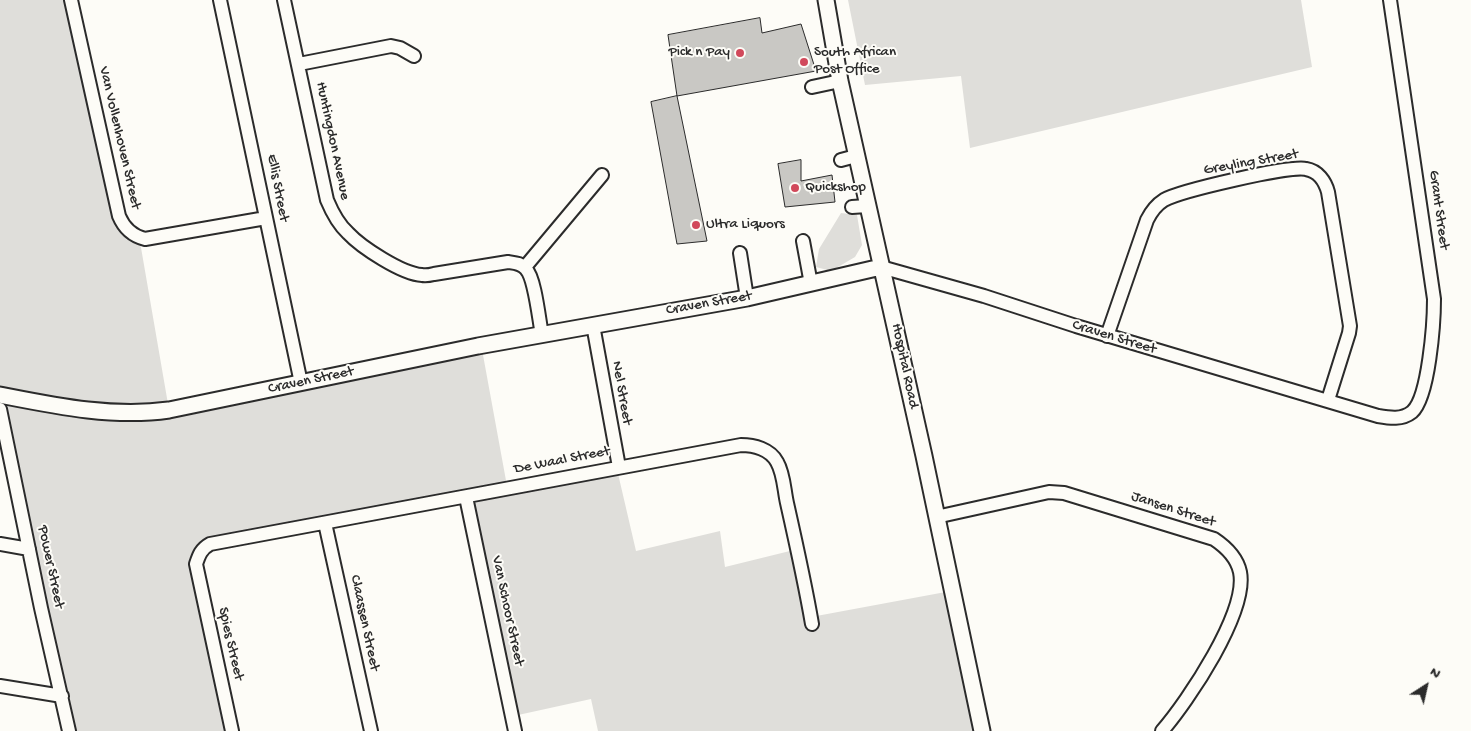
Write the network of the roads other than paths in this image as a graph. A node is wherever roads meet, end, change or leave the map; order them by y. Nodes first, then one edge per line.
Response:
1 (71, 0) edge
2 (220, 0) edge
3 (284, 0) edge
4 (826, 0) edge
5 (1390, 0) edge
6 (414, 56) dead end
7 (299, 64) junction
8 (840, 81) junction
9 (812, 87) dead end
10 (856, 156) junction
11 (841, 160) dead end
12 (602, 175) dead end
13 (867, 206) junction
14 (852, 207) dead end
15 (266, 218) junction
16 (803, 241) dead end
17 (740, 253) dead end
18 (881, 267) junction
19 (525, 268) junction
20 (811, 284) junction
21 (747, 298) junction
22 (593, 325) junction
23 (542, 335) junction
24 (1107, 336) junction
25 (300, 383) junction
26 (0, 395) edge
27 (1328, 400) junction
28 (0, 409) edge
29 (1404, 417) joint
30 (619, 467) junction
31 (466, 497) junction
32 (936, 517) junction
33 (325, 523) junction
34 (0, 544) edge
35 (29, 549) junction
36 (196, 564) joint
37 (812, 624) dead end
38 (0, 686) edge
39 (62, 696) junction
40 (69, 731) edge
41 (232, 731) edge
42 (371, 731) edge
43 (515, 731) edge
44 (982, 731) edge
45 (1162, 731) edge

1 - 15 street, Van Vollenhoven Street
2 - 15 street, Ellis Street
3 - 7 street, Huntingdon Avenue
4 - 8 main road, Hospital Road
5 - 29 street, Grant Street
6 - 7 street
7 - 19 street, Huntingdon Avenue
8 - 9 street
8 - 10 main road, Hospital Road
10 - 11 street
10 - 13 main road, Hospital Road
12 - 19 street
13 - 14 street
13 - 18 main road, Hospital Road
15 - 25 street, Ellis Street
16 - 20 street
17 - 21 street
18 - 20 main road, Craven Street
18 - 24 street, Craven Street
18 - 32 main road, Hospital Road
19 - 23 street
20 - 21 main road, Craven Street
21 - 22 main road, Craven Street
22 - 23 main road, Craven Street
22 - 30 street, Nel Street
23 - 25 main road, Craven Street
24 - 27 street, Craven Street
24 - 27 street, Greyling Street
25 - 26 main road, Craven Street
27 - 29 street, Craven Street
28 - 35 street, Power Street
30 - 31 street, De Waal Street
30 - 37 street, De Waal Street
31 - 33 street, De Waal Street
31 - 43 street, Van Schoor Street
32 - 44 main road, Hospital Road
32 - 45 street, Jansen Street
33 - 36 street, De Waal Street
33 - 42 street, Claassen Street
34 - 35 street
35 - 39 street, Power Street
36 - 41 street, Spies Street
38 - 39 street
39 - 40 street, Power Street

